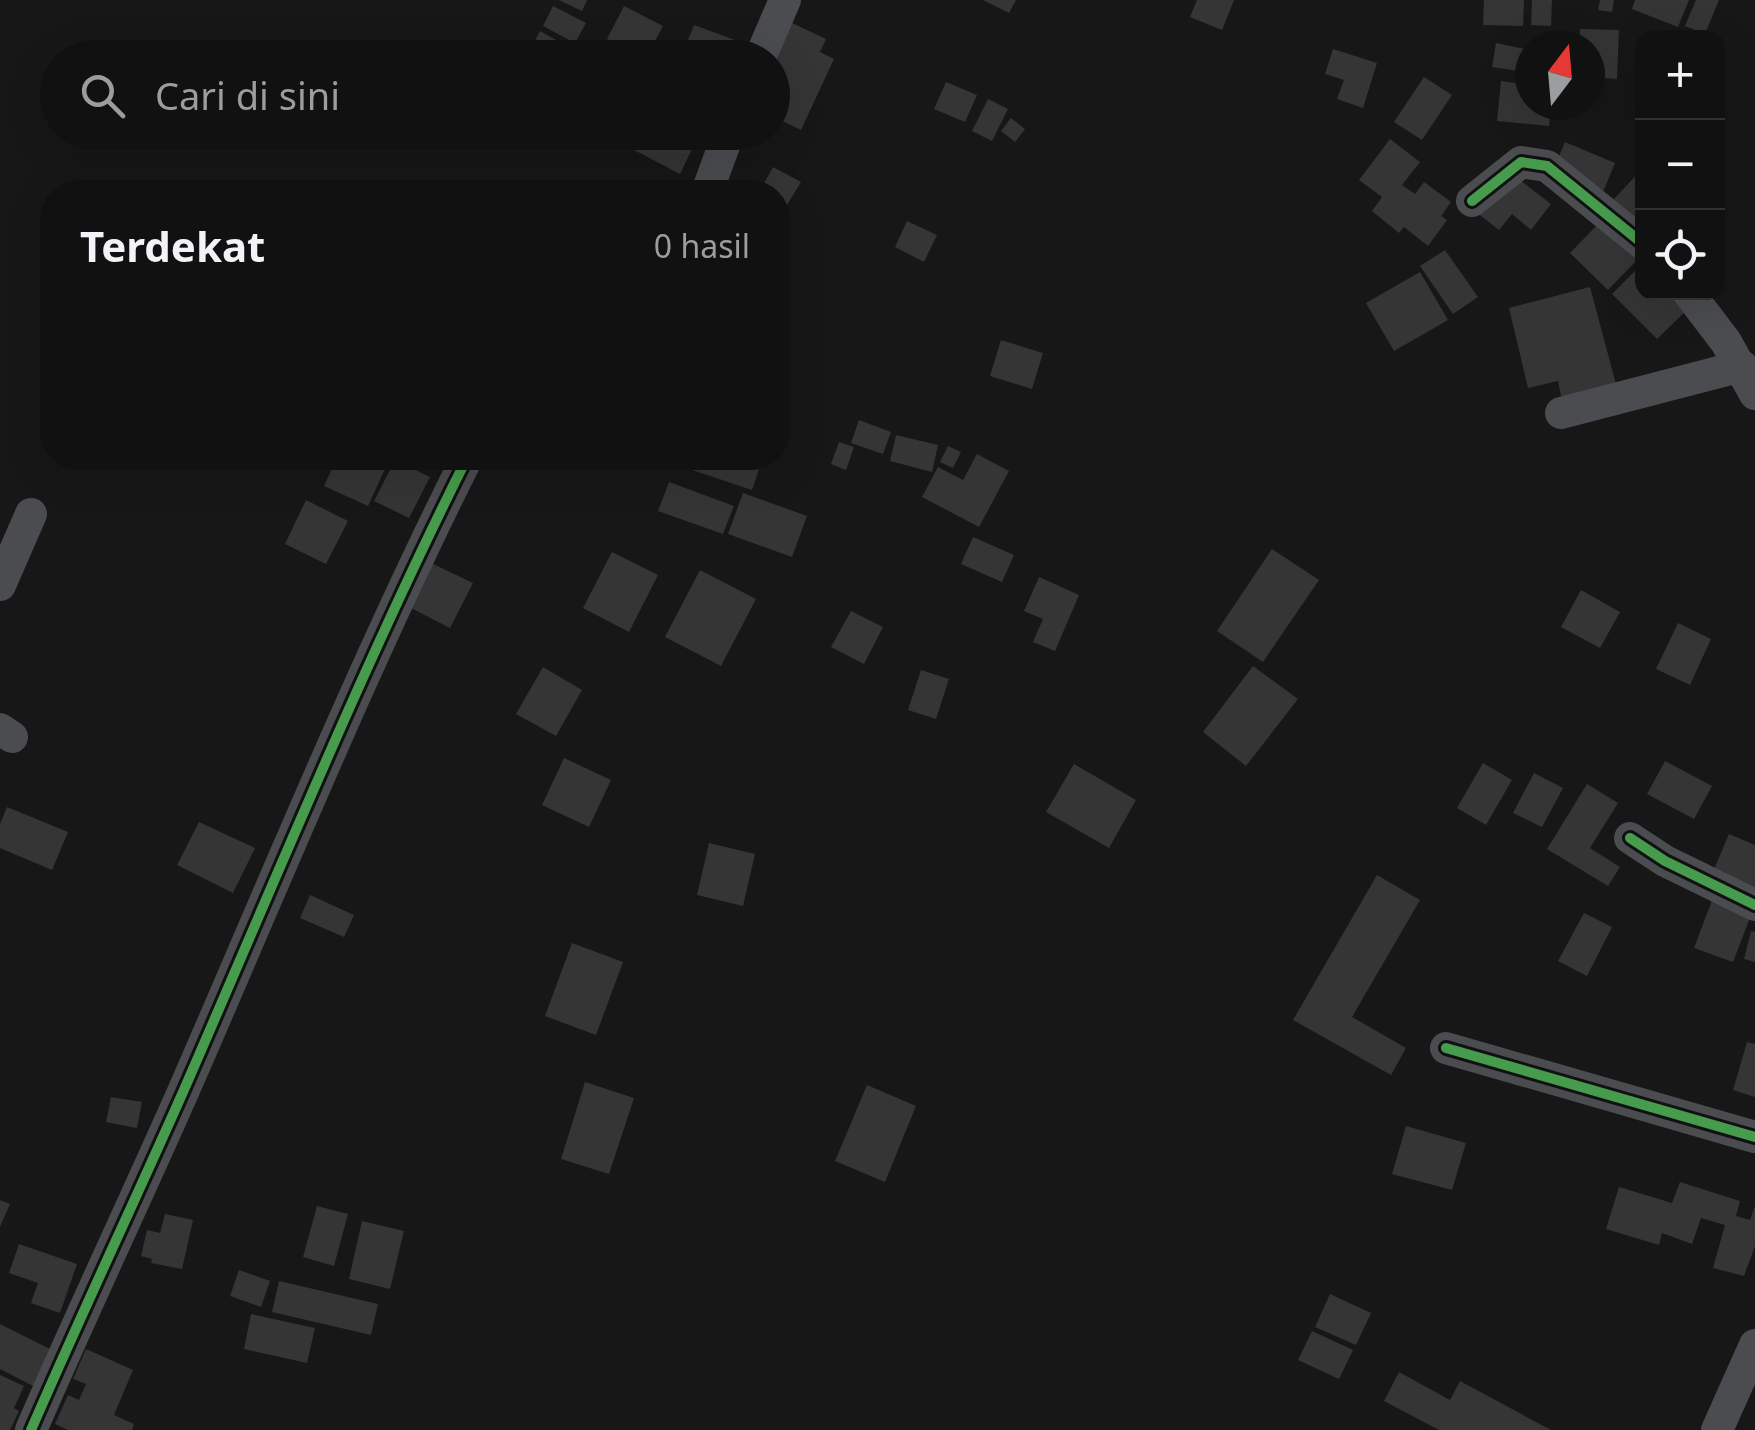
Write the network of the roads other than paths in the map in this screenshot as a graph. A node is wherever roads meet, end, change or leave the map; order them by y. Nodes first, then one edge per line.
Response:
1 (784, 0) edge
2 (767, 40) edge
3 (722, 150) edge
4 (711, 180) edge
5 (1472, 202) dead end
6 (1635, 237) edge
7 (1693, 300) edge
8 (1748, 380) edge
9 (1561, 414) dead end
10 (461, 470) edge
11 (31, 514) dead end
12 (0, 585) edge
13 (1630, 838) dead end
14 (1755, 905) edge
15 (1446, 1048) dead end
16 (1755, 1137) edge
17 (1755, 1345) edge
18 (31, 1430) edge
19 (1717, 1430) edge

1 - 2 street
3 - 4 street
5 - 6 street
7 - 8 street
8 - 9 street
10 - 18 street
11 - 12 street
13 - 14 street
15 - 16 street
17 - 19 street

